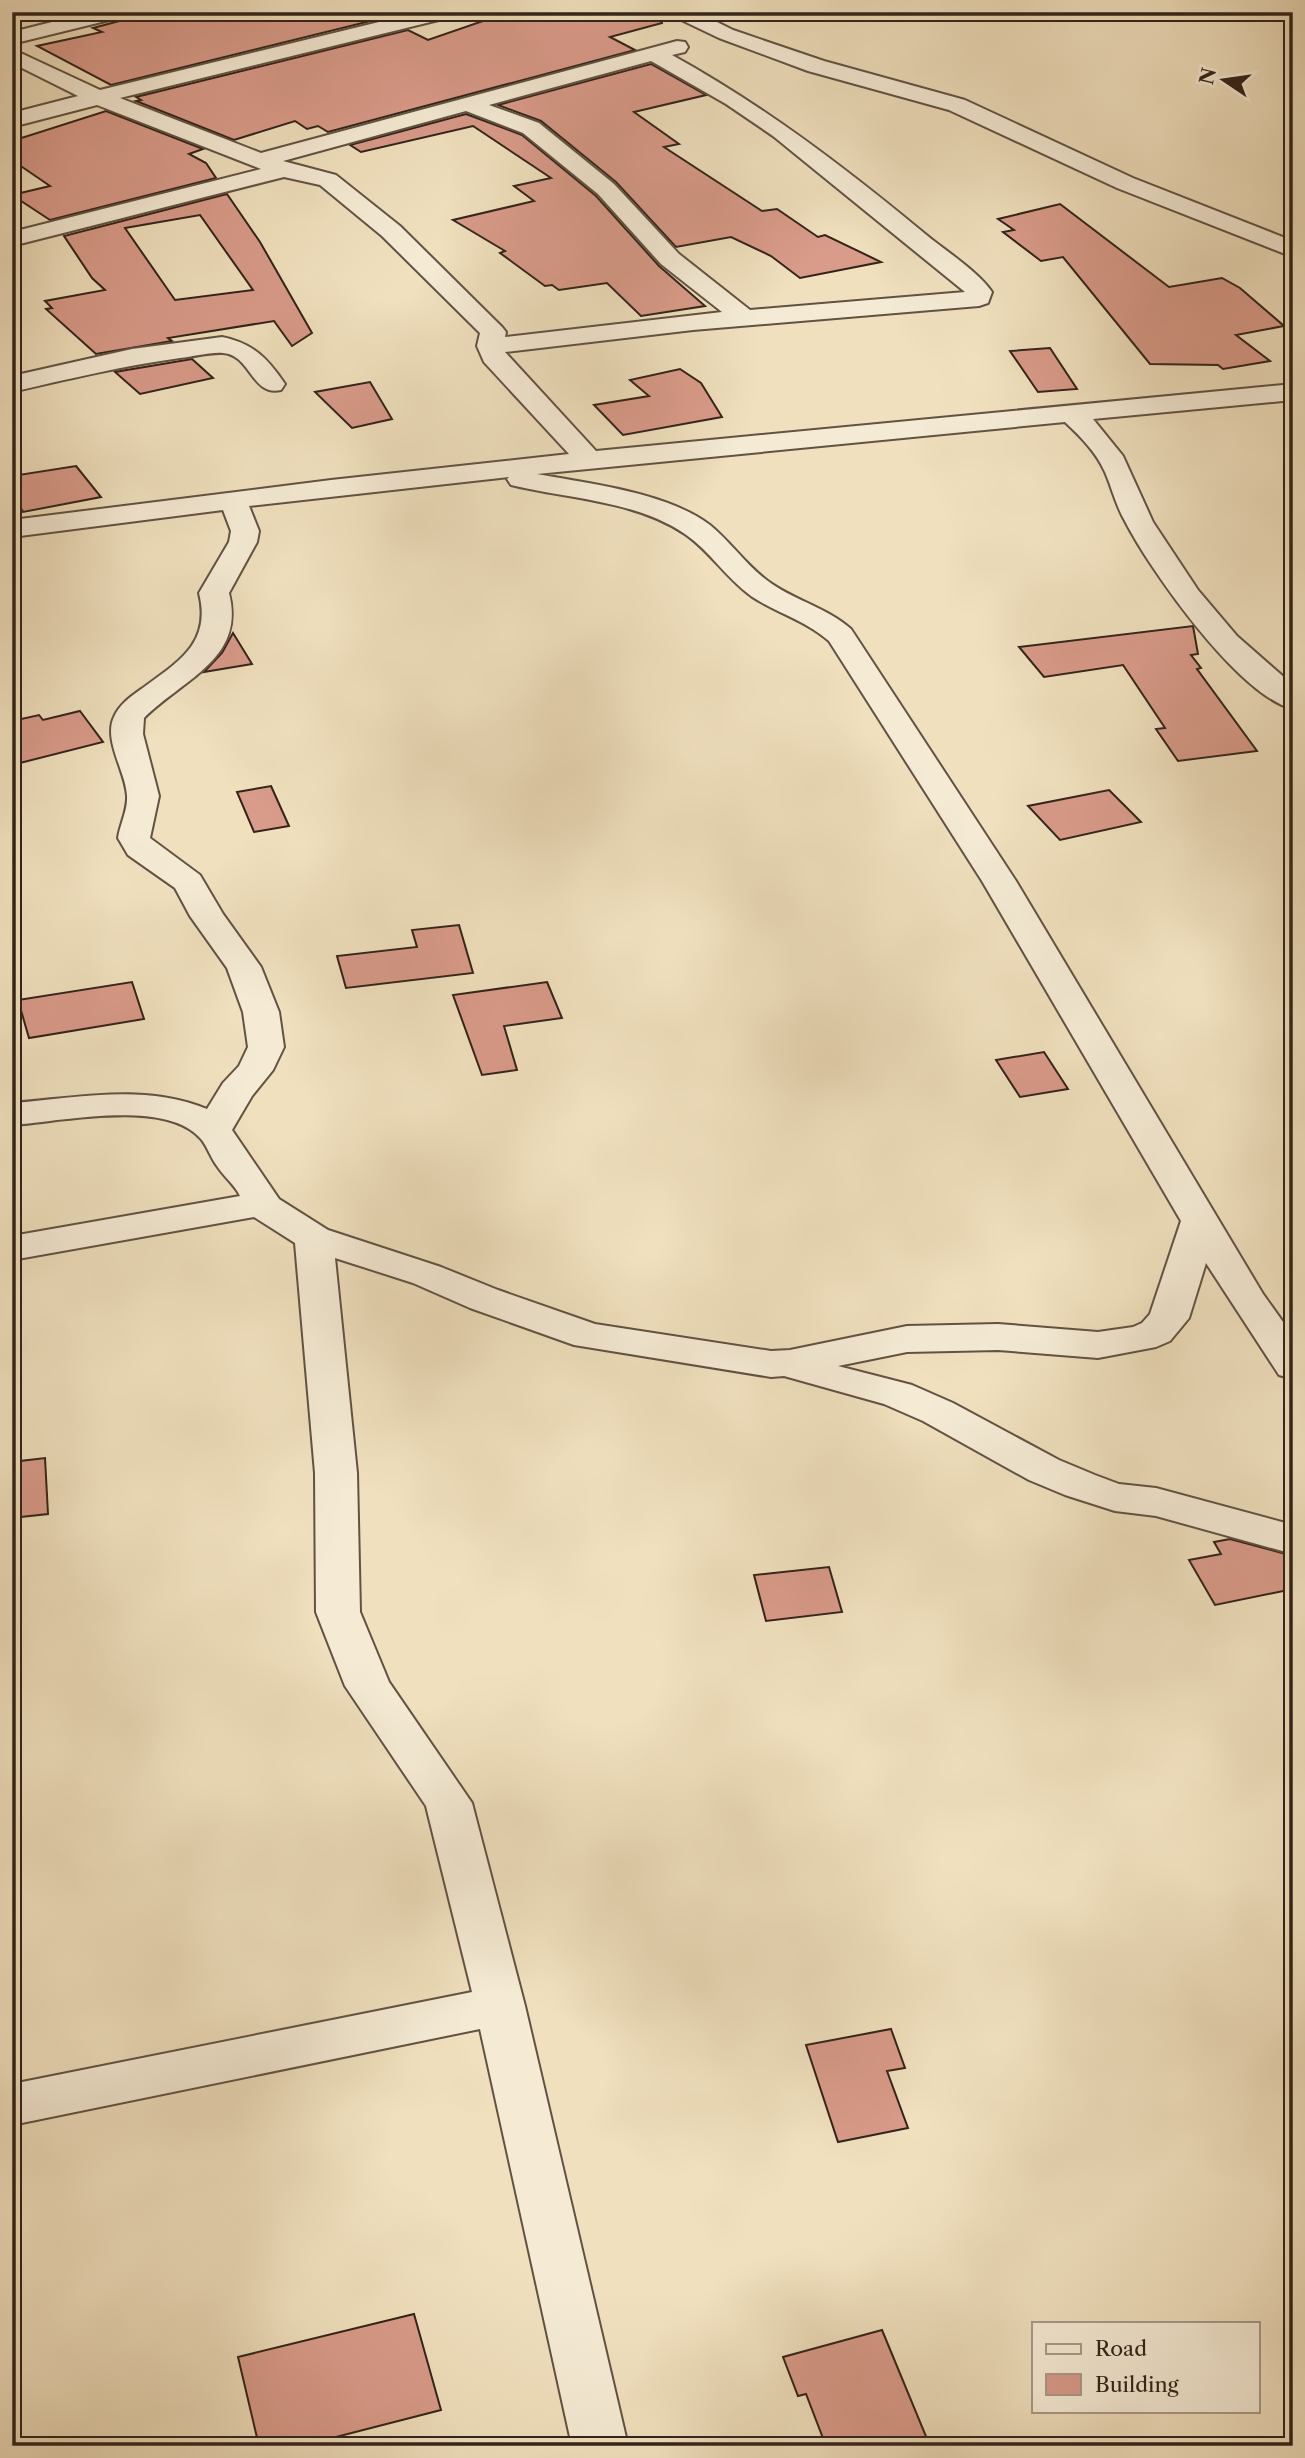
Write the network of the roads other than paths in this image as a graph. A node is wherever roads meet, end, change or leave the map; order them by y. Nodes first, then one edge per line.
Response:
1 (119, 12) edge
2 (448, 12) edge
3 (680, 12) edge
4 (726, 34) junction
5 (12, 38) edge
6 (653, 53) junction
7 (12, 55) edge
8 (97, 97) junction
9 (469, 105) junction
10 (12, 120) edge
11 (260, 161) junction
12 (284, 170) junction
13 (12, 239) edge
14 (1293, 250) edge
15 (745, 318) junction
16 (490, 346) junction
17 (12, 384) edge
18 (272, 384) dead end
19 (1293, 392) edge
20 (1072, 414) junction
21 (590, 461) junction
22 (488, 472) junction
23 (233, 500) junction
24 (12, 529) edge
25 (1293, 700) edge
26 (12, 1114) edge
27 (214, 1130) junction
28 (260, 1204) junction
29 (1200, 1220) junction
30 (314, 1238) junction
31 (12, 1248) edge
32 (790, 1363) junction
33 (1293, 1366) edge
34 (1293, 1540) edge
35 (500, 2006) junction
36 (12, 2105) edge
37 (600, 2446) edge

1 - 5 street
2 - 8 street
3 - 4 street
4 - 6 street
4 - 14 street
6 - 9 street
6 - 15 street
7 - 8 street
8 - 10 street
8 - 11 street
9 - 11 street
9 - 15 street
11 - 12 street
12 - 13 street
12 - 16 street
15 - 16 street
16 - 21 street
17 - 18 street
19 - 20 street
20 - 21 street
20 - 25 street
21 - 22 street
22 - 23 street
22 - 29 street
23 - 24 street
23 - 27 street
26 - 27 street
27 - 28 street
28 - 30 street
28 - 31 street
29 - 32 street
29 - 33 street
30 - 32 street
30 - 35 street
32 - 34 street
35 - 36 street
35 - 37 street

